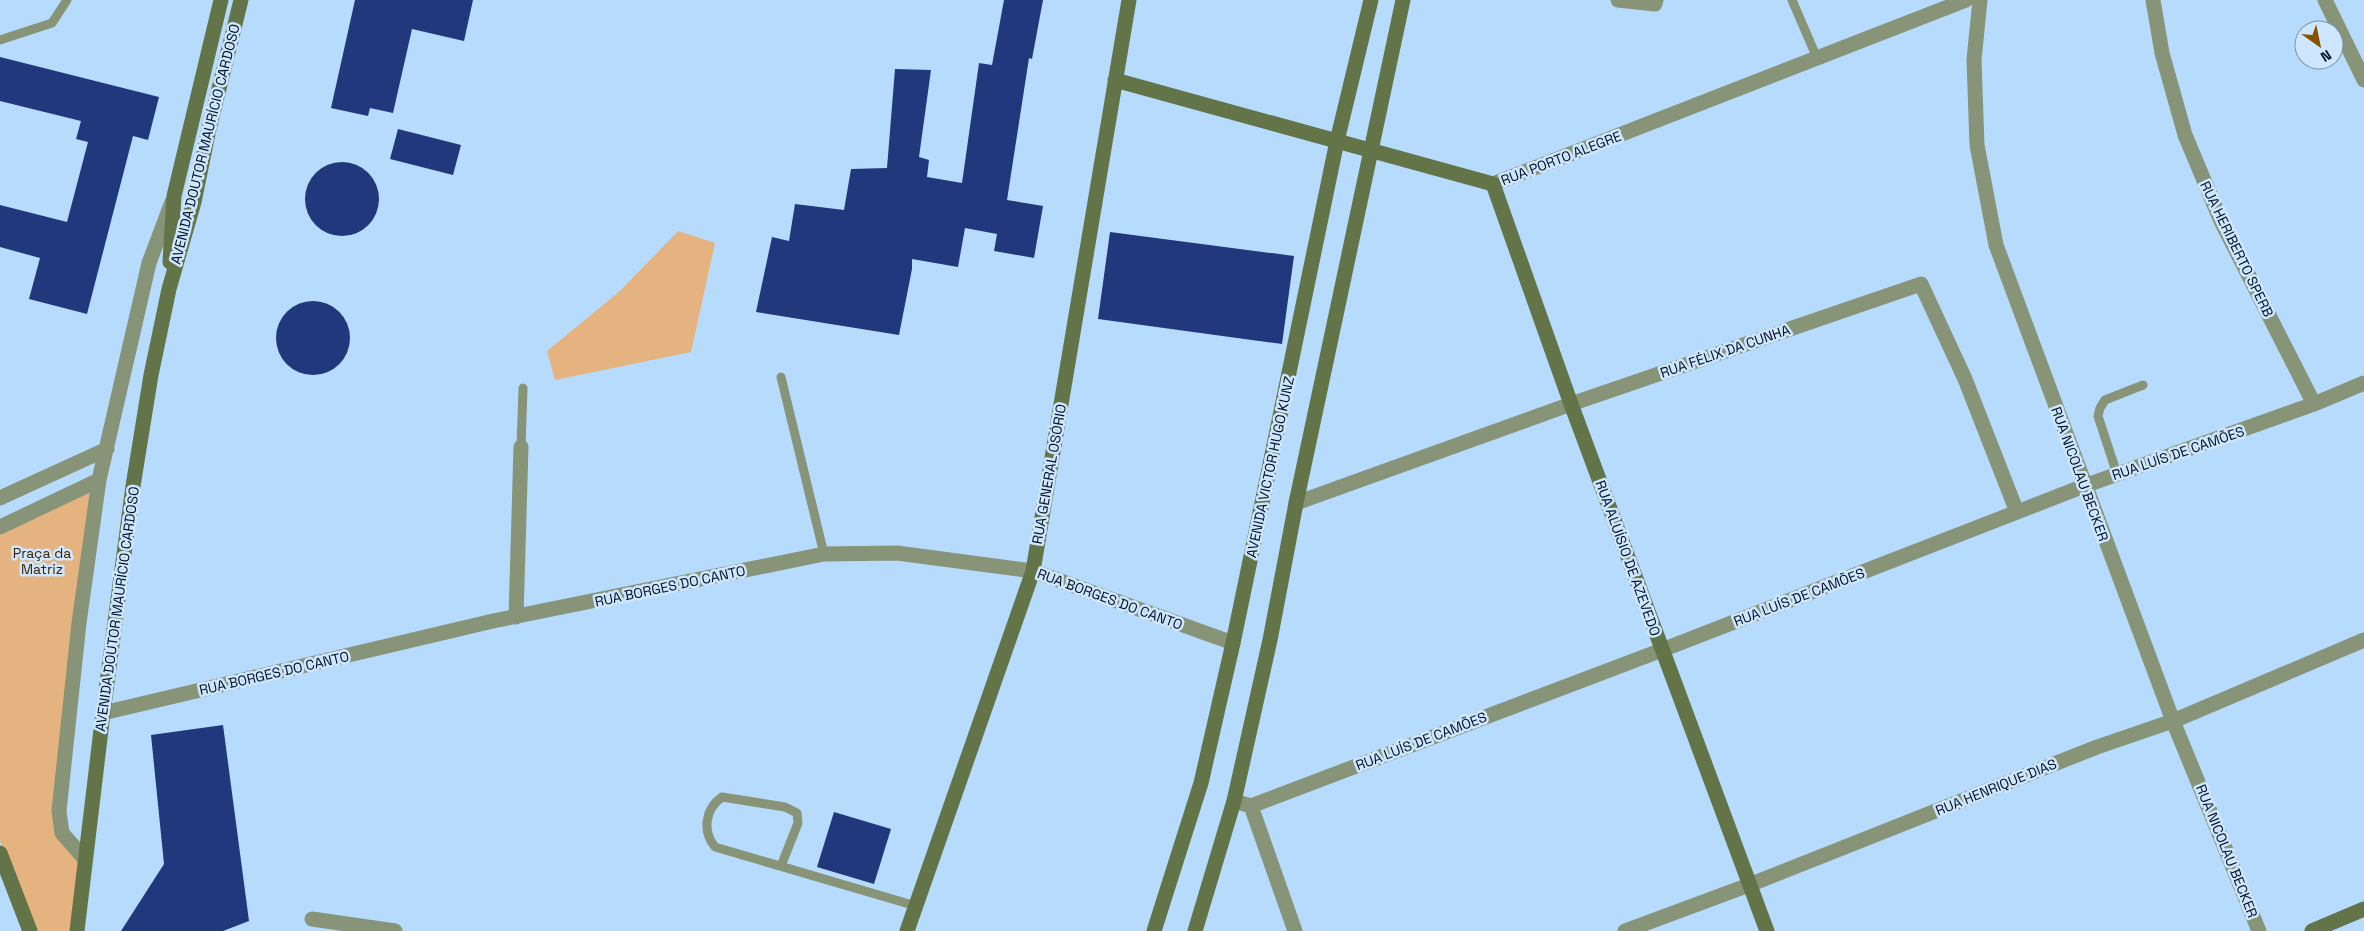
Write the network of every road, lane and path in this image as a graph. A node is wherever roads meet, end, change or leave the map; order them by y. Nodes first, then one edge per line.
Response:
1 (67, 0) edge
2 (221, 0) edge
3 (241, 0) edge
4 (1129, 0) edge
5 (1371, 0) edge
6 (1403, 0) edge
7 (1618, 0) edge
8 (1792, 0) edge
9 (1966, 0) edge
10 (1980, 0) edge
11 (2153, 0) edge
12 (2325, 0) edge
13 (1655, 2) edge
14 (0, 40) edge
15 (1817, 58) junction
16 (201, 80) junction
17 (1115, 80) junction
18 (2364, 80) edge
19 (220, 84) junction
20 (1336, 141) junction
21 (1372, 151) junction
22 (1493, 184) junction
23 (174, 196) junction
24 (169, 289) junction
25 (781, 377) dead end
26 (2364, 383) edge
27 (2143, 385) dead end
28 (523, 388) dead end
29 (1571, 404) junction
30 (2314, 404) junction
31 (521, 447) joint
32 (107, 449) junction
33 (2116, 474) junction
34 (99, 480) junction
35 (2084, 486) junction
36 (0, 498) edge
37 (1296, 503) junction
38 (2017, 512) junction
39 (0, 527) edge
40 (824, 554) junction
41 (1033, 571) junction
42 (516, 617) junction
43 (2364, 640) edge
44 (1233, 644) junction
45 (1662, 650) junction
46 (103, 713) junction
47 (2173, 722) junction
48 (1234, 801) junction
49 (1251, 806) junction
50 (0, 853) edge
51 (84, 858) junction
52 (781, 866) junction
53 (1749, 885) junction
54 (916, 906) junction
55 (2364, 909) edge
56 (312, 919) dead end
57 (30, 931) edge
58 (77, 931) edge
59 (395, 931) edge
60 (907, 931) edge
61 (1154, 931) edge
62 (1195, 931) edge
63 (1295, 931) edge
64 (1626, 931) edge
65 (1767, 931) edge
66 (2259, 931) edge
67 (2312, 931) edge

1 - 14 lane
2 - 16 main road, AVENIDA DOUTOR MAURÍCIO CARDOSO
3 - 19 main road, AVENIDA DOUTOR MAURÍCIO CARDOSO
4 - 17 main road, RUA GENERAL OSÓRIO
5 - 20 main road, AVENIDA VICTOR HUGO KUNZ
6 - 21 main road
7 - 13 street
8 - 15 lane
9 - 15 street, RUA PORTO ALEGRE
10 - 35 street, RUA NICOLAU BECKER
11 - 30 street, RUA HERIBERTO SPERB
12 - 18 street
15 - 22 street, RUA PORTO ALEGRE
16 - 19 main road
16 - 23 main road, AVENIDA DOUTOR MAURÍCIO CARDOSO
17 - 20 main road, RUA PORTO ALEGRE
17 - 41 main road, RUA GENERAL OSÓRIO
19 - 24 main road, AVENIDA DOUTOR MAURÍCIO CARDOSO
20 - 21 main road, RUA PORTO ALEGRE
20 - 44 main road, AVENIDA VICTOR HUGO KUNZ
21 - 22 main road, RUA PORTO ALEGRE
21 - 37 main road
22 - 29 main road, RUA ALUÍSIO DE AZEVEDO
23 - 24 main road, AVENIDA DOUTOR MAURÍCIO CARDOSO
23 - 32 street
24 - 46 main road, AVENIDA DOUTOR MAURÍCIO CARDOSO
25 - 40 lane
26 - 30 street, RUA LUÍS DE CAMÕES
27 - 33 lane
28 - 31 lane
29 - 37 street, RUA FÉLIX DA CUNHA
29 - 38 street, RUA FÉLIX DA CUNHA
29 - 45 main road, RUA ALUÍSIO DE AZEVEDO
30 - 33 street, RUA LUÍS DE CAMÕES
31 - 42 street
32 - 34 street
32 - 36 street
33 - 35 street, RUA LUÍS DE CAMÕES
34 - 39 street
34 - 51 street
35 - 38 street, RUA LUÍS DE CAMÕES
35 - 47 street, RUA NICOLAU BECKER
37 - 48 main road
38 - 45 street, RUA LUÍS DE CAMÕES
40 - 41 street, RUA BORGES DO CANTO
40 - 42 street, RUA BORGES DO CANTO
41 - 44 street, RUA BORGES DO CANTO
41 - 54 main road, RUA GENERAL OSÓRIO
42 - 46 street, RUA BORGES DO CANTO
43 - 47 street, RUA HENRIQUE DIAS
44 - 61 main road, AVENIDA VICTOR HUGO KUNZ
45 - 49 street, RUA LUÍS DE CAMÕES
45 - 53 main road, RUA ALUÍSIO DE AZEVEDO
46 - 51 main road, AVENIDA DOUTOR MAURÍCIO CARDOSO
47 - 53 street, RUA HENRIQUE DIAS
47 - 66 street, RUA NICOLAU BECKER
48 - 49 street
48 - 62 main road
49 - 63 street
50 - 57 main road
51 - 58 main road, AVENIDA DOUTOR MAURÍCIO CARDOSO
52 - 52 lane
52 - 54 lane
53 - 64 street, RUA HENRIQUE DIAS
53 - 65 main road, RUA ALUÍSIO DE AZEVEDO
54 - 60 main road, RUA GENERAL OSÓRIO
55 - 67 main road
56 - 59 street

